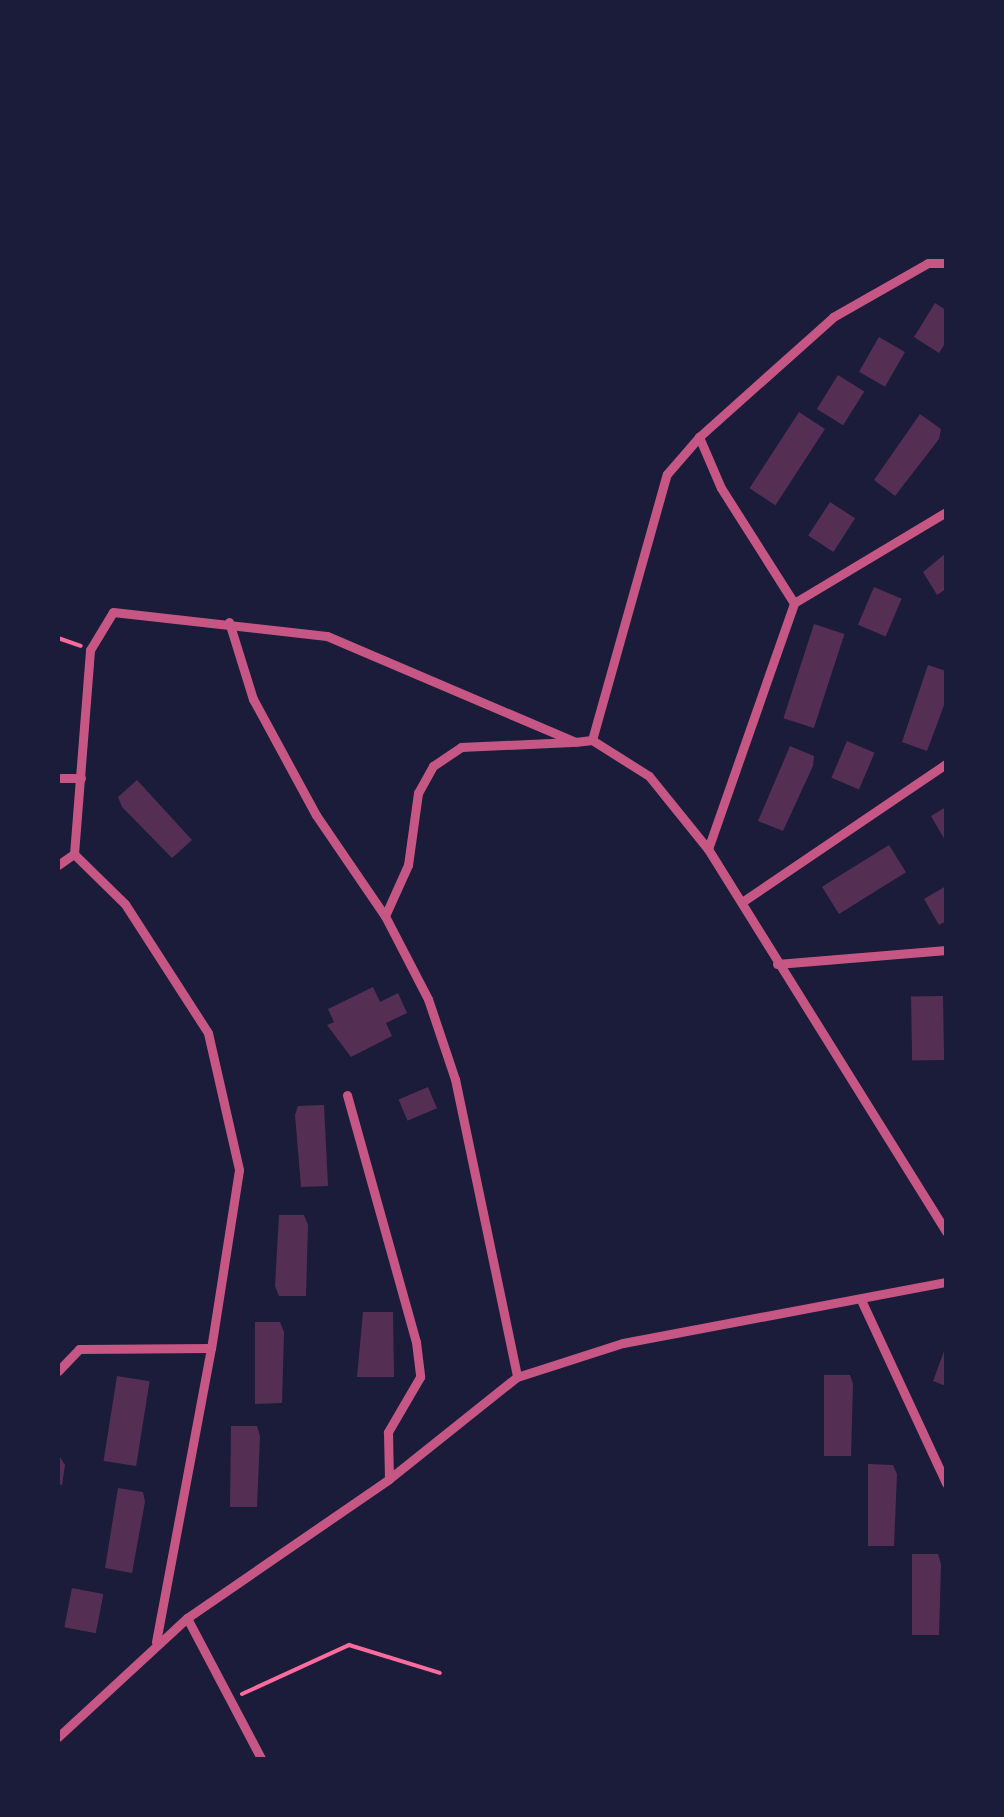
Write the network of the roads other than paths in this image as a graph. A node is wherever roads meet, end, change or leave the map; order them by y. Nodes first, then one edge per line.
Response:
1 (946, 262) edge
2 (699, 437) junction
3 (946, 512) edge
4 (794, 603) junction
5 (229, 622) junction
6 (592, 740) junction
7 (574, 742) junction
8 (946, 764) edge
9 (58, 778) edge
10 (81, 778) junction
11 (708, 849) junction
12 (74, 854) junction
13 (58, 865) edge
14 (742, 902) junction
15 (385, 916) junction
16 (946, 950) edge
17 (777, 964) junction
18 (347, 1095) dead end
19 (946, 1232) edge
20 (946, 1282) edge
21 (862, 1302) junction
22 (211, 1348) junction
23 (58, 1372) edge
24 (517, 1377) junction
25 (389, 1480) junction
26 (946, 1483) edge
27 (186, 1618) junction
28 (156, 1643) junction
29 (58, 1737) edge
30 (262, 1760) edge

1 - 2 street
2 - 4 street
2 - 6 street
3 - 4 street
4 - 11 street
5 - 7 street
5 - 10 street
5 - 15 street
6 - 7 street
6 - 11 street
7 - 15 street
8 - 14 street
9 - 10 street
10 - 12 street
11 - 14 street
12 - 13 street
12 - 22 street
14 - 17 street
15 - 24 street
16 - 17 street
17 - 19 street
18 - 25 street
20 - 21 street
21 - 24 street
21 - 26 street
22 - 23 street
22 - 28 street
24 - 25 street
25 - 27 street
27 - 28 street
27 - 30 street
28 - 29 street

